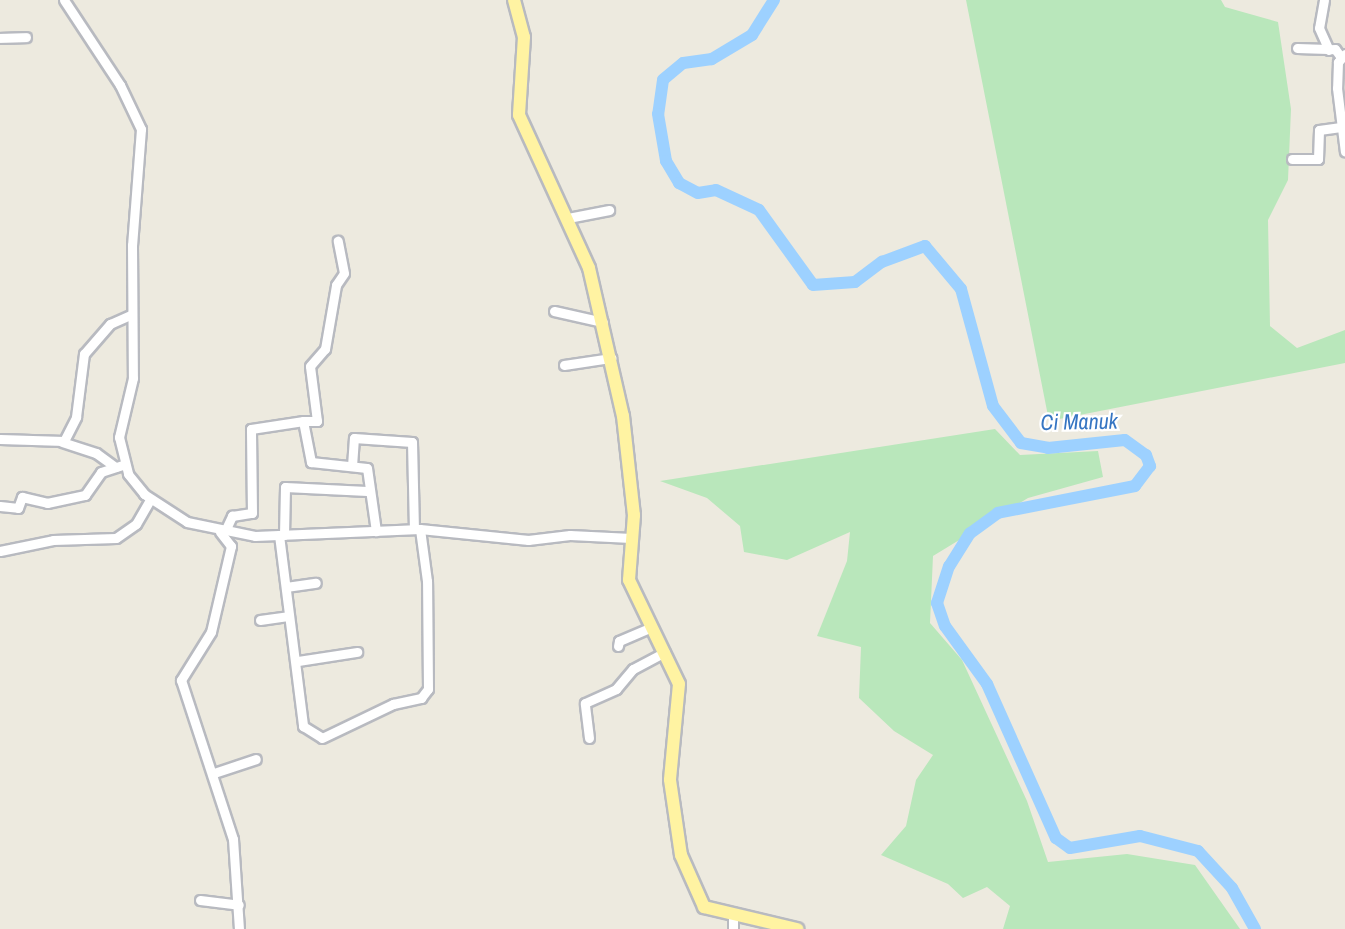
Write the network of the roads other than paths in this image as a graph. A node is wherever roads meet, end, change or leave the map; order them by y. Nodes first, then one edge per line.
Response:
1 (64, 0) edge
2 (514, 0) edge
3 (1324, 0) edge
4 (0, 38) edge
5 (26, 38) dead end
6 (1297, 48) dead end
7 (1329, 50) junction
8 (1343, 55) edge
9 (1341, 127) junction
10 (1345, 152) edge
11 (1292, 159) dead end
12 (609, 210) dead end
13 (568, 218) junction
14 (338, 241) dead end
15 (554, 311) dead end
16 (132, 314) junction
17 (603, 322) junction
18 (610, 358) junction
19 (564, 364) dead end
20 (304, 421) junction
21 (0, 439) edge
22 (62, 442) junction
23 (120, 466) junction
24 (352, 466) junction
25 (367, 491) junction
26 (150, 500) junction
27 (0, 506) edge
28 (208, 525) junction
29 (417, 529) junction
30 (225, 531) junction
31 (376, 531) junction
32 (281, 535) junction
33 (631, 538) junction
34 (0, 551) edge
35 (316, 583) dead end
36 (286, 587) junction
37 (288, 616) junction
38 (260, 620) dead end
39 (650, 628) junction
40 (618, 646) dead end
41 (357, 652) dead end
42 (665, 652) junction
43 (298, 661) junction
44 (589, 738) dead end
45 (256, 759) dead end
46 (214, 773) junction
47 (200, 900) dead end
48 (239, 905) junction
49 (733, 914) junction
50 (238, 929) edge
51 (734, 929) edge
52 (797, 929) edge

1 - 16 street
2 - 13 main road
3 - 7 street
4 - 5 street
6 - 7 street
7 - 8 street
8 - 9 street
9 - 10 street
9 - 11 street
12 - 13 street
13 - 17 main road
14 - 20 street
15 - 17 street
16 - 22 street
16 - 23 street
17 - 18 main road
18 - 19 street
18 - 33 main road
20 - 24 street
20 - 30 street
21 - 22 street
22 - 23 street
23 - 26 street
23 - 27 street
24 - 25 street
24 - 29 street
25 - 31 street
25 - 32 street
26 - 28 street
26 - 34 street
28 - 30 street
28 - 46 street
29 - 31 street
29 - 33 street
29 - 43 street
30 - 32 street
31 - 32 street
32 - 36 street
33 - 39 main road
35 - 36 street
36 - 37 street
37 - 38 street
37 - 43 street
39 - 40 street
39 - 42 main road
41 - 43 street
42 - 44 street
42 - 49 main road
45 - 46 street
46 - 48 street
47 - 48 street
48 - 50 street
49 - 51 street
49 - 52 main road

